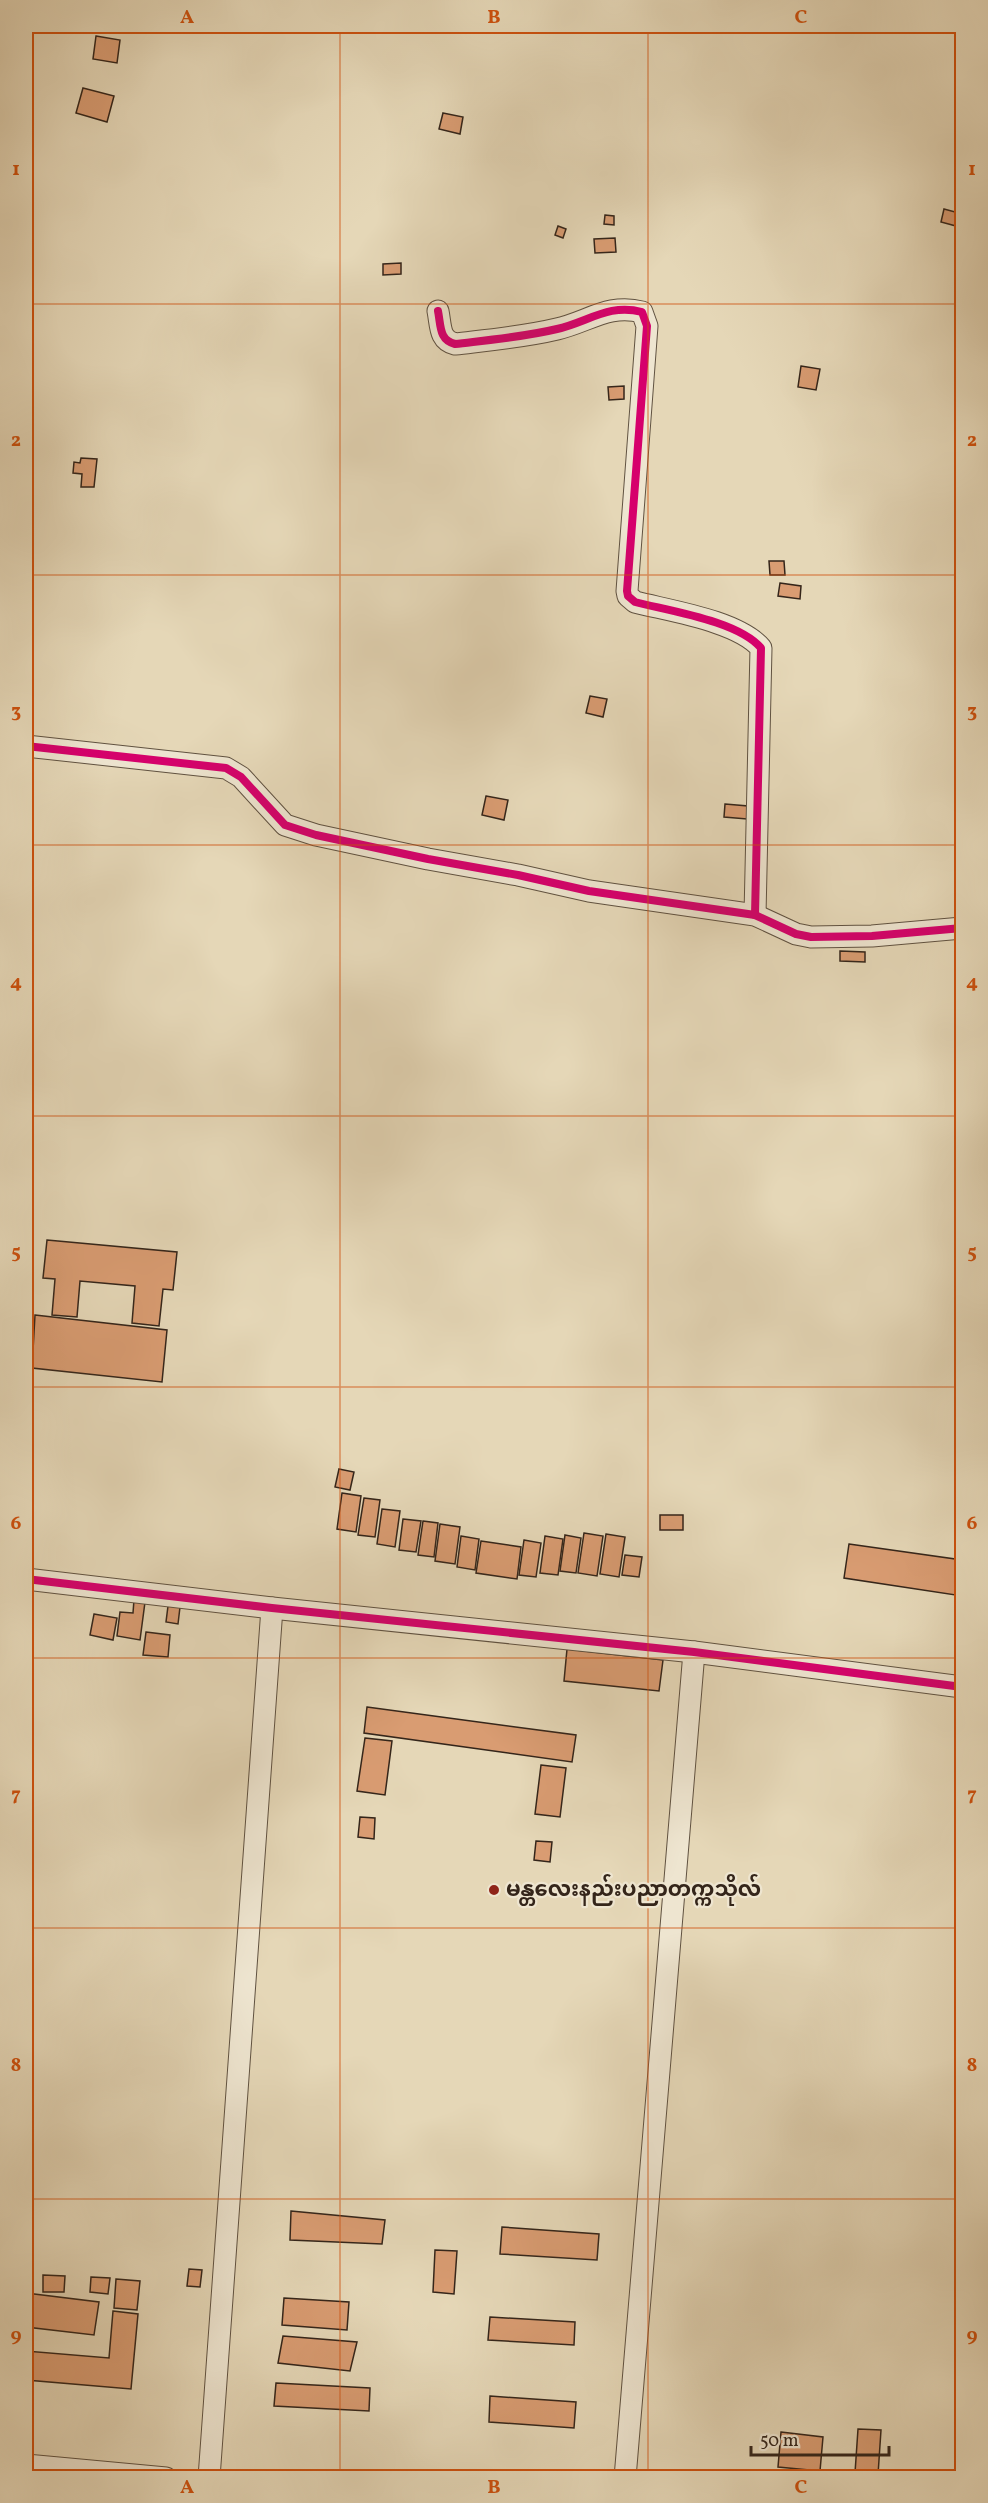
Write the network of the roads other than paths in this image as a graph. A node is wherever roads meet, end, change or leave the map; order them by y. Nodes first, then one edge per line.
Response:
1 (438, 311) dead end
2 (26, 746) edge
3 (755, 915) junction
4 (963, 928) edge
5 (26, 1579) edge
6 (272, 1608) junction
7 (694, 1652) junction
8 (963, 1687) edge
9 (26, 2465) edge
10 (166, 2478) edge
11 (209, 2478) edge
12 (625, 2478) edge

1 - 3 street
2 - 3 street
3 - 4 street
5 - 6 street
6 - 7 street
6 - 11 street
7 - 8 street
7 - 12 street
9 - 10 street

